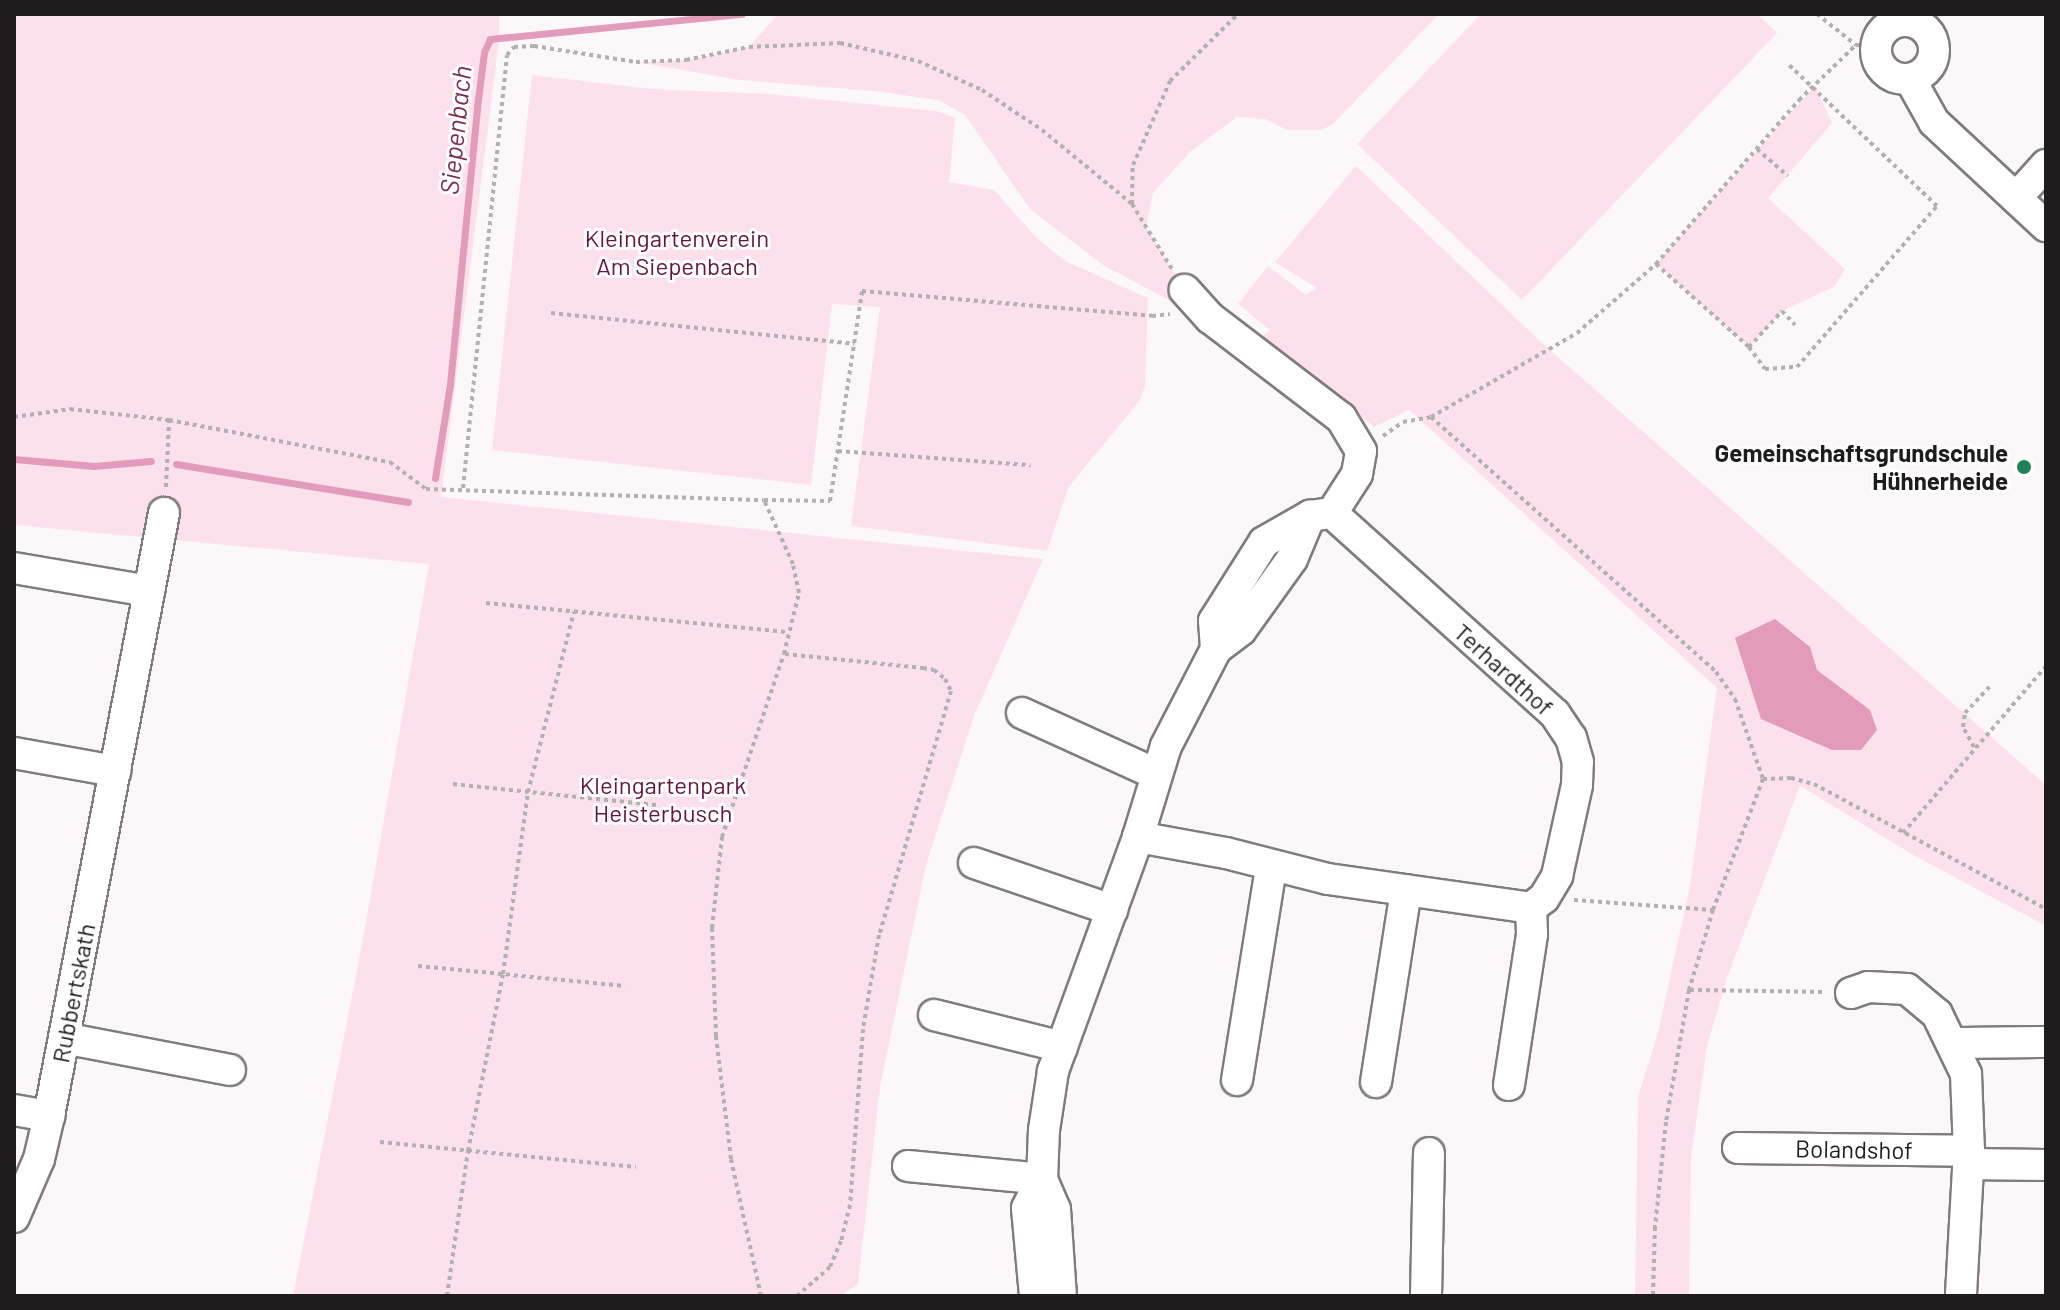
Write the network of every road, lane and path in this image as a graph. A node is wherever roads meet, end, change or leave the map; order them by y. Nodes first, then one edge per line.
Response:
1 (1238, 14) edge
2 (1817, 14) edge
3 (1917, 19) edge
4 (1866, 46) junction
5 (1789, 65) dead end
6 (1910, 79) junction
7 (1815, 86) junction
8 (1757, 149) junction
9 (2046, 165) edge
10 (1788, 176) dead end
11 (2016, 198) junction
12 (1132, 204) junction
13 (2046, 226) edge
14 (1656, 264) junction
15 (1185, 290) junction
16 (551, 313) dead end
17 (1795, 325) dead end
18 (854, 344) junction
19 (1749, 347) junction
20 (14, 417) edge
21 (1431, 417) junction
22 (169, 420) junction
23 (838, 451) junction
24 (1361, 451) junction
25 (1030, 465) dead end
26 (463, 488) junction
27 (764, 500) junction
28 (164, 513) joint
29 (1321, 515) junction
30 (14, 568) edge
31 (149, 591) junction
32 (486, 603) dead end
33 (574, 612) junction
34 (789, 632) junction
35 (784, 654) junction
36 (2046, 666) edge
37 (1990, 686) dead end
38 (1022, 713) dead end
39 (1974, 747) junction
40 (14, 753) edge
41 (115, 771) junction
42 (1156, 774) junction
43 (1763, 779) junction
44 (453, 784) dead end
45 (528, 792) junction
46 (656, 805) dead end
47 (1903, 833) junction
48 (1138, 837) junction
49 (974, 863) dead end
50 (1271, 867) junction
51 (1406, 890) junction
52 (1538, 903) junction
53 (2046, 909) edge
54 (1112, 910) junction
55 (1713, 910) junction
56 (418, 966) dead end
57 (503, 974) junction
58 (625, 986) dead end
59 (1689, 990) junction
60 (1851, 993) joint
61 (934, 1015) dead end
62 (64, 1038) junction
63 (2046, 1042) edge
64 (1953, 1043) junction
65 (1062, 1047) junction
66 (230, 1070) dead end
67 (1237, 1080) dead end
68 (1376, 1082) dead end
69 (1509, 1085) dead end
70 (14, 1110) edge
71 (49, 1116) junction
72 (380, 1142) dead end
73 (1738, 1148) dead end
74 (468, 1151) junction
75 (1429, 1153) dead end
76 (1968, 1157) junction
77 (2046, 1165) edge
78 (908, 1166) dead end
79 (636, 1167) dead end
80 (1042, 1179) junction
81 (14, 1217) edge
82 (447, 1296) edge
83 (761, 1296) edge
84 (797, 1296) edge
85 (1035, 1296) edge
86 (1061, 1296) edge
87 (1426, 1296) edge
88 (1653, 1296) edge
89 (1961, 1296) edge

1 - 12 path
2 - 4 path
3 - 4 street
3 - 6 street
4 - 6 street
4 - 7 path
5 - 7 path
6 - 11 street
7 - 8 path
7 - 19 path
8 - 10 path
8 - 14 path
9 - 11 street
11 - 13 street
12 - 15 path
12 - 26 path
14 - 19 path
14 - 21 path
15 - 18 path
15 - 24 street
16 - 18 path
17 - 19 path
18 - 23 path
20 - 22 path
21 - 24 path
21 - 43 path
22 - 26 path
22 - 28 path
23 - 25 path
23 - 27 path
24 - 29 street
26 - 27 path
27 - 34 path
28 - 31 street, Rubbertskath
29 - 42 street
29 - 52 street, Terhardthof
30 - 31 street
31 - 41 street, Rubbertskath
32 - 33 path
33 - 34 path
33 - 45 path
34 - 35 path
35 - 83 path
35 - 84 path
36 - 39 path
37 - 39 path
38 - 42 street
39 - 47 path
40 - 41 street
41 - 62 street, Rubbertskath
42 - 48 street
43 - 47 path
43 - 55 path
44 - 45 path
45 - 46 path
45 - 57 path
47 - 53 path
48 - 50 street
48 - 54 street
49 - 54 street
50 - 51 street
50 - 67 street
51 - 52 street
51 - 68 street
52 - 55 path
52 - 69 street, Terhardthof
54 - 65 street
55 - 59 path
56 - 57 path
57 - 58 path
57 - 74 path
59 - 60 path
59 - 88 path
60 - 64 street
61 - 65 street
62 - 66 street
62 - 71 street, Rubbertskath
63 - 64 street
64 - 76 street
65 - 80 street
70 - 71 street
71 - 81 street, Rubbertskath
72 - 74 path
73 - 76 street, Bolandshof
74 - 79 path
74 - 82 path
75 - 87 street
76 - 77 street, Bolandshof
76 - 89 street
78 - 80 street
80 - 85 street
80 - 86 street

